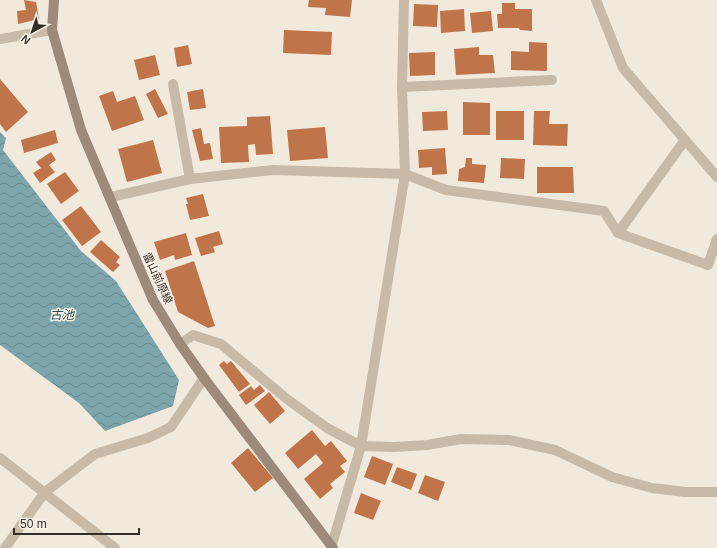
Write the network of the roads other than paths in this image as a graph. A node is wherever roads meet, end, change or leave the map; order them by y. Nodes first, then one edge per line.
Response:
1 (54, 0) edge
2 (404, 0) edge
3 (596, 0) edge
4 (52, 30) junction
5 (0, 39) edge
6 (552, 80) dead end
7 (173, 84) dead end
8 (402, 87) junction
9 (686, 140) junction
10 (405, 174) junction
11 (717, 177) edge
12 (190, 179) junction
13 (111, 197) junction
14 (618, 233) junction
15 (717, 239) edge
16 (180, 344) junction
17 (204, 378) junction
18 (361, 446) junction
19 (0, 458) edge
20 (45, 492) junction
21 (717, 492) edge
22 (332, 547) edge
23 (4, 548) edge
24 (115, 548) edge

1 - 4 main road, 雷山前原線
2 - 8 street
3 - 9 street
4 - 5 street
4 - 13 main road, 雷山前原線
6 - 8 street
7 - 12 street
8 - 10 street
9 - 11 street
9 - 14 street
10 - 12 street
10 - 14 street
10 - 18 street
12 - 13 street
13 - 16 main road, 雷山前原線
14 - 15 street
16 - 17 main road, 雷山前原線
16 - 18 street
17 - 20 street
17 - 22 main road, 雷山前原線
18 - 21 street
18 - 22 street
19 - 20 street
20 - 23 street
20 - 24 street

